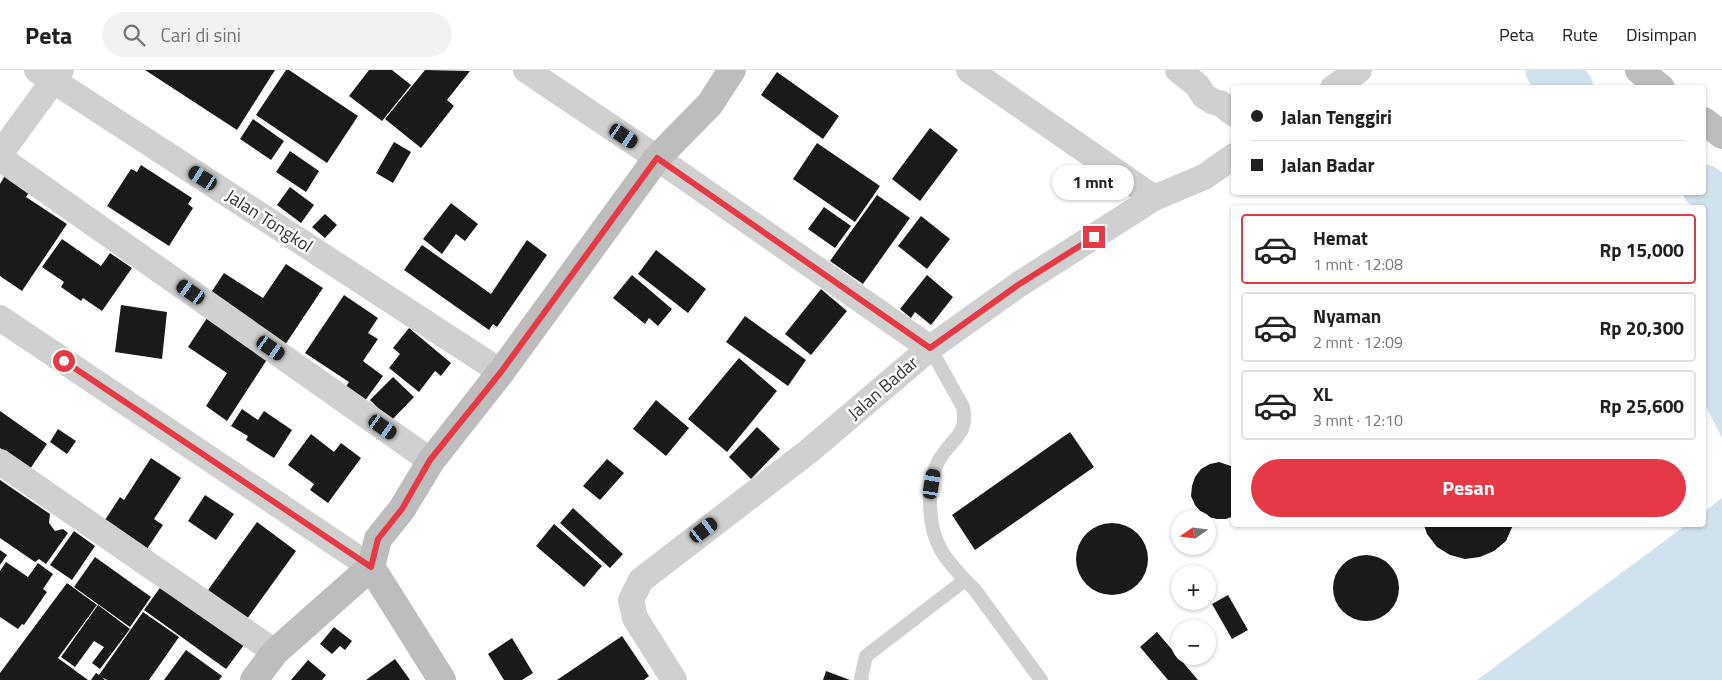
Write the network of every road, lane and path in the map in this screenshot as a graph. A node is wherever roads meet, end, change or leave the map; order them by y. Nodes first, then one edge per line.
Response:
1 (526, 70) edge
2 (732, 70) edge
3 (969, 70) edge
4 (1178, 70) edge
5 (1359, 70) edge
6 (1639, 70) edge
7 (50, 74) edge
8 (1337, 85) edge
9 (1657, 85) edge
10 (1231, 112) edge
11 (1706, 123) edge
12 (1722, 135) edge
13 (0, 154) edge
14 (0, 158) edge
15 (657, 158) junction
16 (1231, 158) edge
17 (1154, 198) junction
18 (0, 318) edge
19 (930, 348) junction
20 (501, 372) junction
21 (430, 460) junction
22 (0, 462) edge
23 (371, 567) junction
24 (965, 580) junction
25 (275, 652) junction
26 (254, 680) edge
27 (442, 680) edge
28 (674, 680) edge
29 (862, 680) edge
30 (1041, 680) edge

1 - 15 street
2 - 15 main road
3 - 17 street
4 - 10 street
5 - 8 street
6 - 9 main road
7 - 13 street
7 - 20 street, Jalan Tongkol
11 - 12 main road
14 - 21 street
15 - 19 street
15 - 20 main road
16 - 17 street, Jalan Badar
17 - 19 street, Jalan Badar
18 - 23 street
19 - 24 lane
19 - 28 street, Jalan Badar
20 - 21 main road
21 - 23 main road
22 - 25 street
23 - 25 main road
23 - 27 main road
24 - 29 lane
24 - 30 lane
25 - 26 main road

